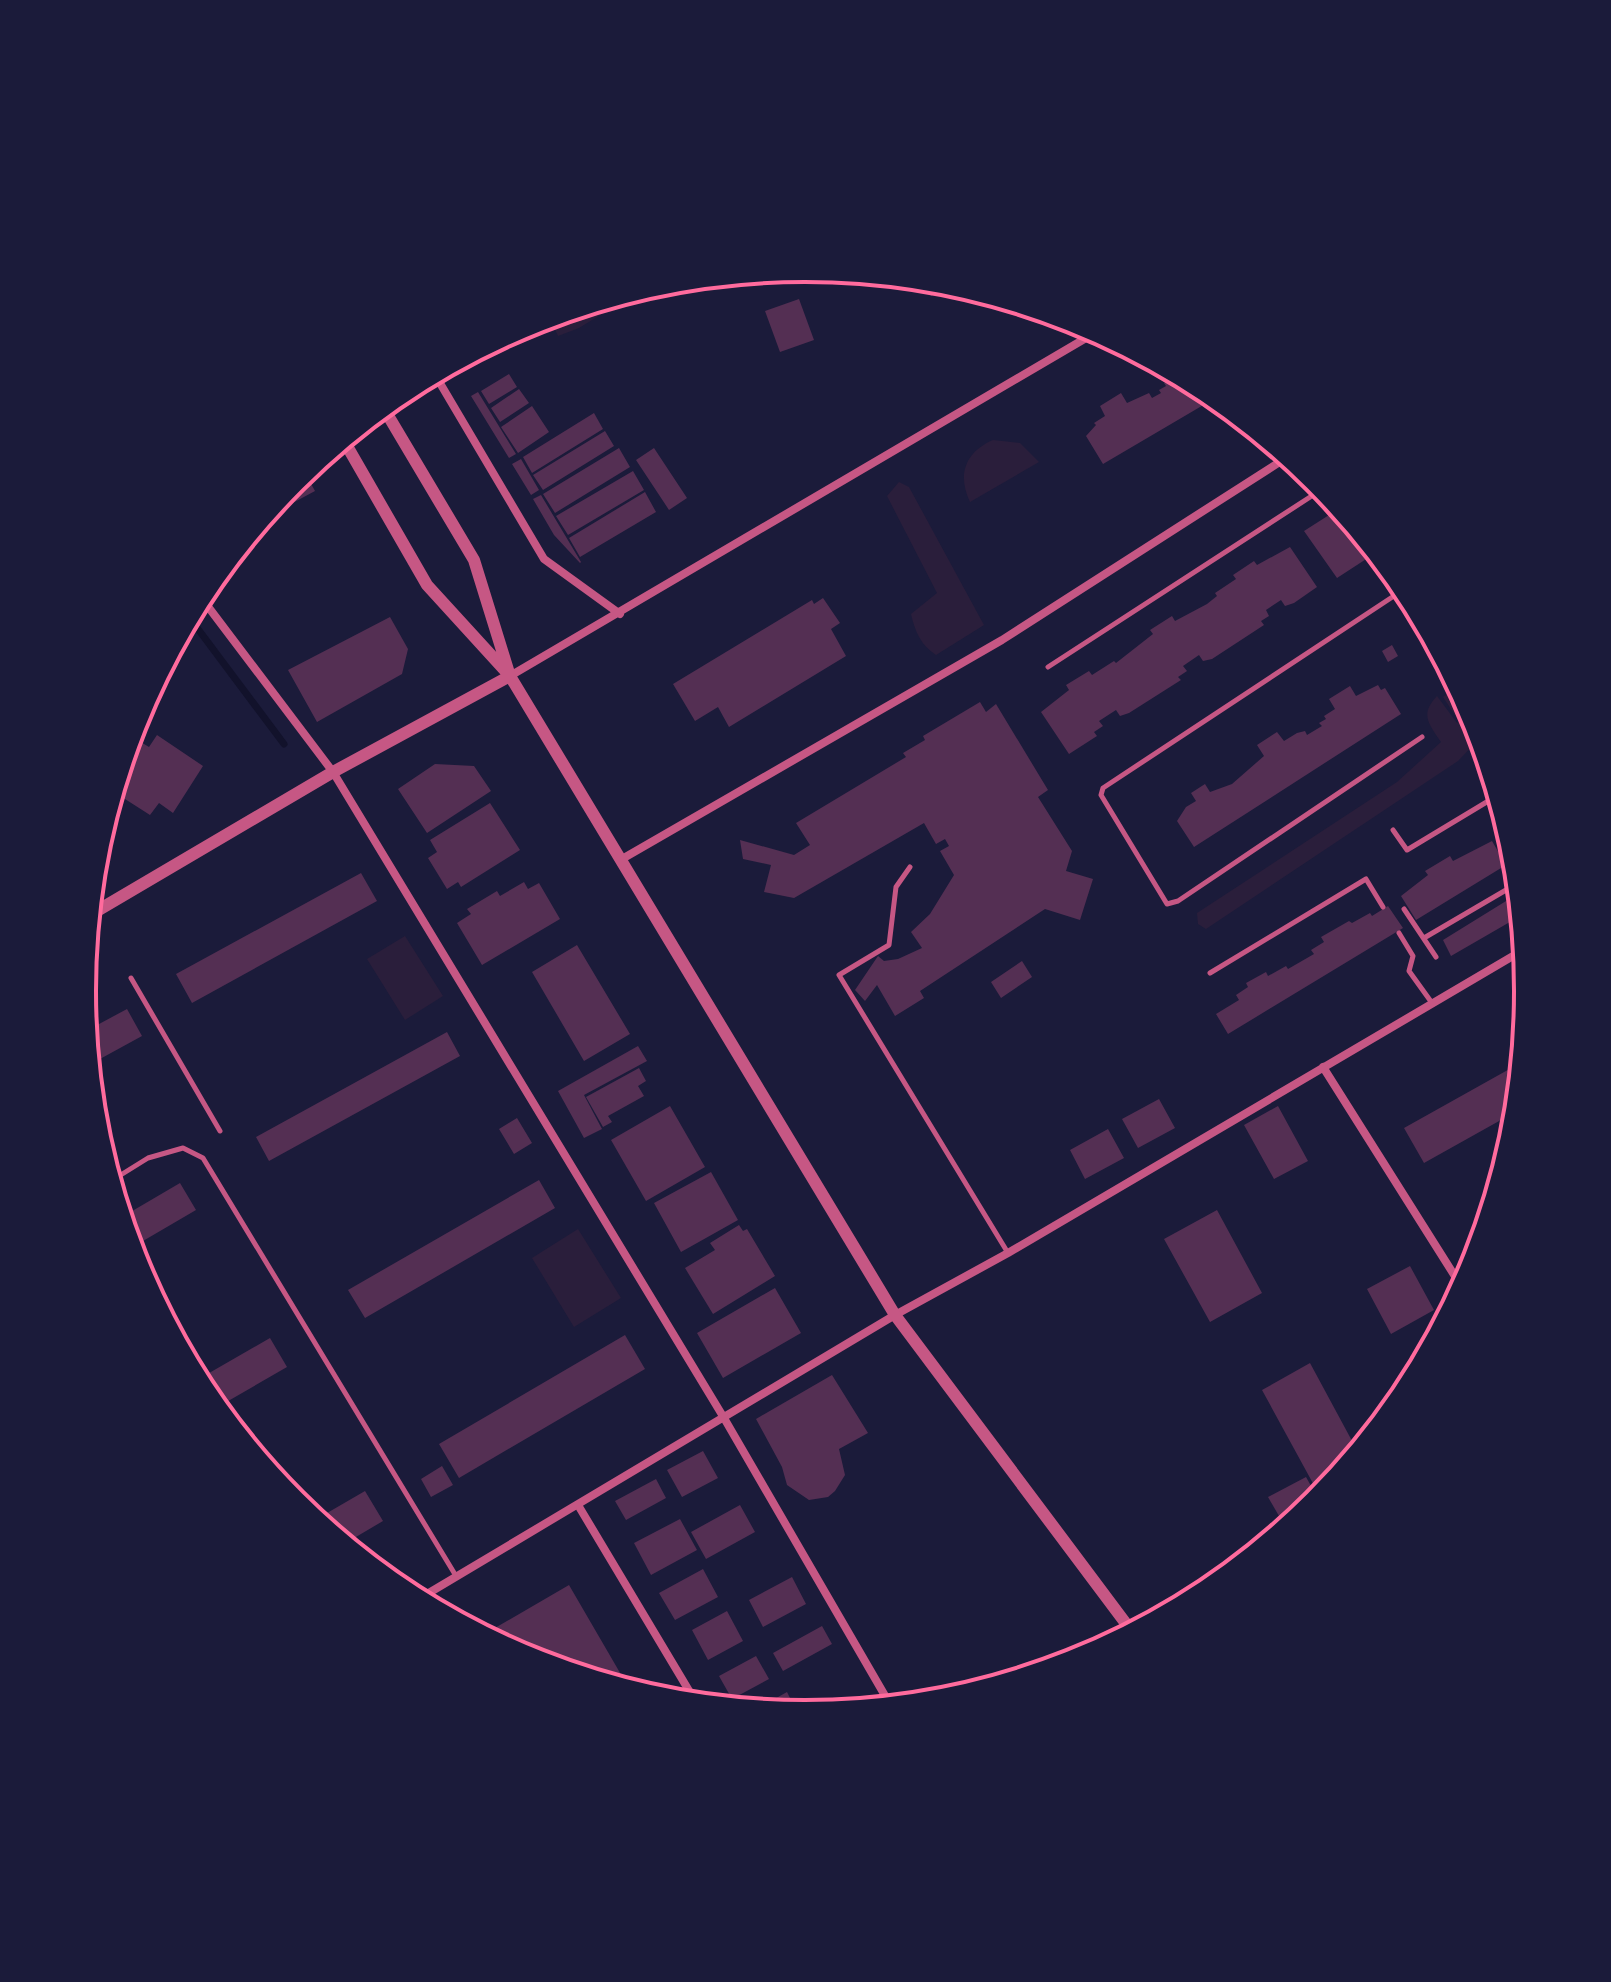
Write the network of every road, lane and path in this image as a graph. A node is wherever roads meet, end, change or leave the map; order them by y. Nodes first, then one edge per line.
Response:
1 (1084, 339) edge
2 (440, 383) edge
3 (389, 417) edge
4 (349, 449) edge
5 (1278, 463) edge
6 (1313, 495) edge
7 (1394, 596) edge
8 (209, 608) edge
9 (620, 614) junction
10 (1048, 667) dead end
11 (510, 676) junction
12 (1422, 737) dead end
13 (333, 772) junction
14 (1489, 801) edge
15 (1393, 830) dead end
16 (622, 859) junction
17 (910, 867) dead end
18 (1507, 889) edge
19 (1383, 907) dead end
20 (101, 908) edge
21 (1404, 909) dead end
22 (1399, 933) dead end
23 (1424, 938) junction
24 (1513, 956) edge
25 (1436, 957) dead end
26 (1210, 973) dead end
27 (131, 978) dead end
28 (1432, 1003) junction
29 (1323, 1067) junction
30 (220, 1131) dead end
31 (120, 1175) edge
32 (1008, 1253) junction
33 (1455, 1276) edge
34 (895, 1315) junction
35 (724, 1418) junction
36 (578, 1505) junction
37 (456, 1577) junction
38 (430, 1592) edge
39 (1126, 1623) edge
40 (689, 1690) edge
41 (885, 1695) edge

1 - 9 street
2 - 9 street
3 - 11 street
4 - 11 street
5 - 16 street
6 - 10 lane
7 - 12 lane
8 - 13 street
9 - 11 street
11 - 13 street
11 - 16 street
13 - 20 street
13 - 35 street
14 - 15 lane
16 - 34 street
17 - 32 lane
18 - 23 lane
19 - 26 lane
21 - 23 lane
22 - 28 lane
23 - 25 lane
24 - 28 street
27 - 30 lane
28 - 29 street
29 - 32 street
29 - 33 street
31 - 37 lane
32 - 34 street
34 - 35 street
34 - 39 street
35 - 36 street
35 - 41 street
36 - 37 street
36 - 40 street
37 - 38 street

